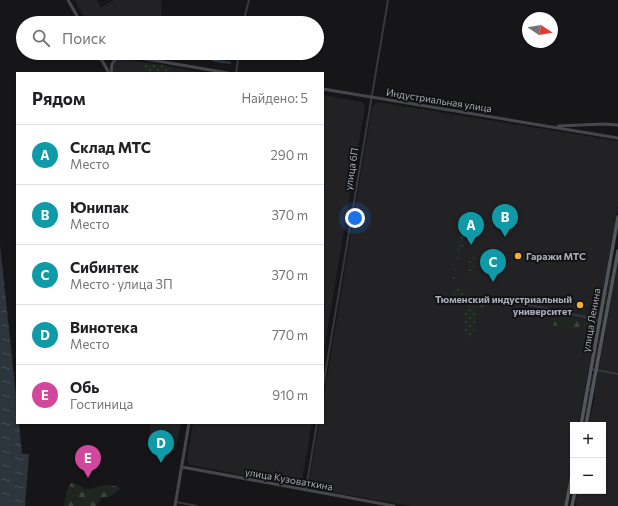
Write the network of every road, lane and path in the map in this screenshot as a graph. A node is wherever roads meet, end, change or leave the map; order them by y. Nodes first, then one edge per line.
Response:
1 (68, 0) edge
2 (249, 0) edge
3 (388, 0) edge
4 (77, 16) edge
5 (245, 16) edge
6 (102, 60) edge
7 (114, 60) edge
8 (154, 60) edge
9 (238, 60) edge
10 (109, 72) edge
11 (110, 72) edge
12 (222, 72) edge
13 (236, 72) edge
14 (324, 89) edge
15 (372, 96) junction
16 (618, 125) edge
17 (553, 126) junction
18 (618, 138) edge
19 (618, 217) edge
20 (618, 251) edge
21 (608, 271) junction
22 (614, 272) junction
23 (480, 298) dead end
24 (599, 320) junction
25 (591, 369) junction
26 (596, 370) junction
27 (618, 374) edge
28 (324, 381) edge
29 (582, 422) edge
30 (587, 422) edge
31 (189, 424) edge
32 (317, 424) edge
33 (182, 467) junction
34 (570, 486) edge
35 (305, 490) junction
36 (574, 494) edge
37 (176, 504) edge
38 (197, 506) edge
39 (394, 506) edge
40 (566, 506) edge
41 (572, 506) edge

1 - 4 main road
2 - 5 street
3 - 15 street, улица 6П
6 - 10 main road
7 - 11 main road
8 - 12 main road
9 - 13 street
14 - 15 main road, Индустриальная улица
15 - 17 main road, Индустриальная улица
15 - 28 street, улица 6П
16 - 17 main road, Индустриальная улица
17 - 18 main road, Индустриальная улица
19 - 21 main road, улица Ленина
20 - 22 main road, улица Ленина
21 - 22 main road
21 - 24 main road, улица Ленина
22 - 26 main road, улица Ленина
23 - 24 street
24 - 25 main road, улица Ленина
25 - 26 street
25 - 29 main road, улица Ленина
26 - 27 street
26 - 30 main road, улица Ленина
31 - 33 main road
32 - 35 street
33 - 35 main road, улица Кузоваткина
33 - 37 main road
34 - 40 main road
35 - 39 main road, улица Кузоваткина
36 - 41 main road
37 - 38 street

